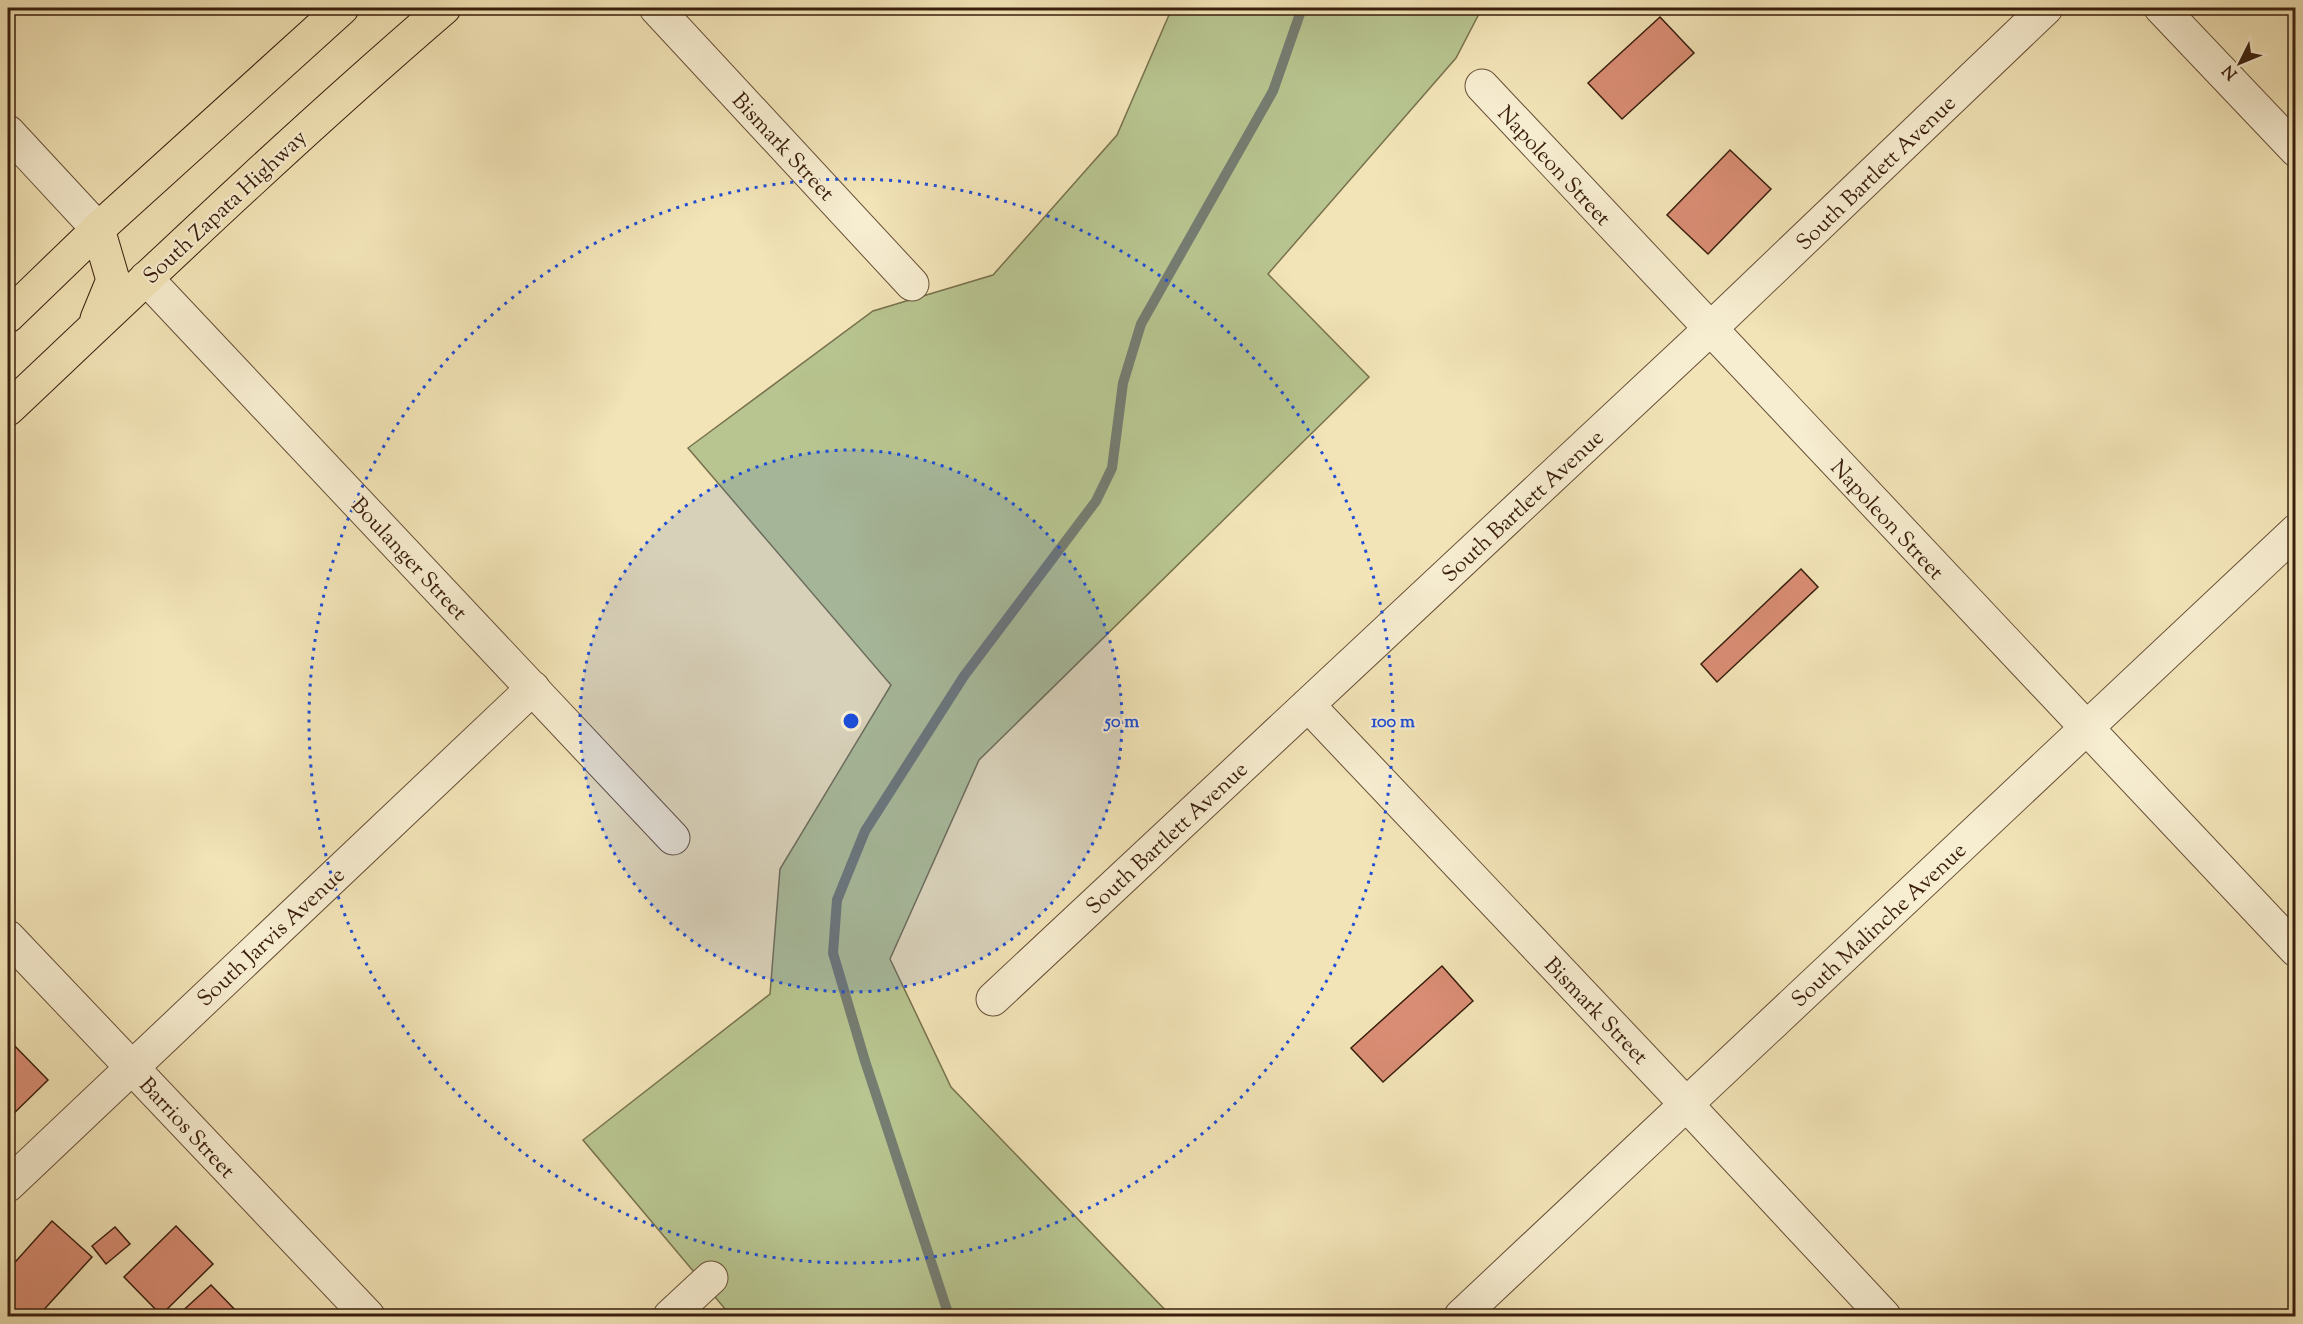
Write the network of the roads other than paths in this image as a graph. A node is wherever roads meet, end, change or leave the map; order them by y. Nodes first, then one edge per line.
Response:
1 (342, 8) edge
2 (444, 8) edge
3 (657, 8) edge
4 (2046, 8) edge
5 (2161, 8) edge
6 (1482, 86) dead end
7 (8, 132) edge
8 (2295, 150) edge
9 (98, 229) junction
10 (146, 278) junction
11 (912, 284) dead end
12 (8, 316) edge
13 (93, 329) junction
14 (1709, 330) junction
15 (8, 409) edge
16 (2295, 531) edge
17 (534, 688) junction
18 (1308, 705) junction
19 (2087, 728) junction
20 (674, 838) dead end
21 (8, 937) edge
22 (2295, 950) edge
23 (993, 999) dead end
24 (132, 1067) junction
25 (1686, 1104) junction
26 (8, 1185) edge
27 (711, 1278) dead end
28 (368, 1317) edge
29 (670, 1317) edge
30 (1461, 1317) edge
31 (1884, 1317) edge

1 - 9 main road
2 - 10 main road, South Zapata Highway
3 - 11 street, Bismark Street
4 - 14 street, South Bartlett Avenue
5 - 8 street
6 - 14 street, Napoleon Street
7 - 9 street
9 - 12 main road
9 - 13 main road
10 - 13 main road, South Zapata Highway
10 - 17 street, Boulanger Street
13 - 15 main road, South Zapata Highway
14 - 18 street, South Bartlett Avenue
14 - 19 street, Napoleon Street
16 - 19 street, South Malinche Avenue
17 - 20 street, Boulanger Street
17 - 24 street, South Jarvis Avenue
18 - 23 street, South Bartlett Avenue
18 - 25 street, Bismark Street
19 - 22 street, Napoleon Street
19 - 25 street, South Malinche Avenue
21 - 24 street, Barrios Street
24 - 26 street, South Jarvis Avenue
24 - 28 street, Barrios Street
25 - 30 street, South Malinche Avenue
25 - 31 street, Bismark Street
27 - 29 street

